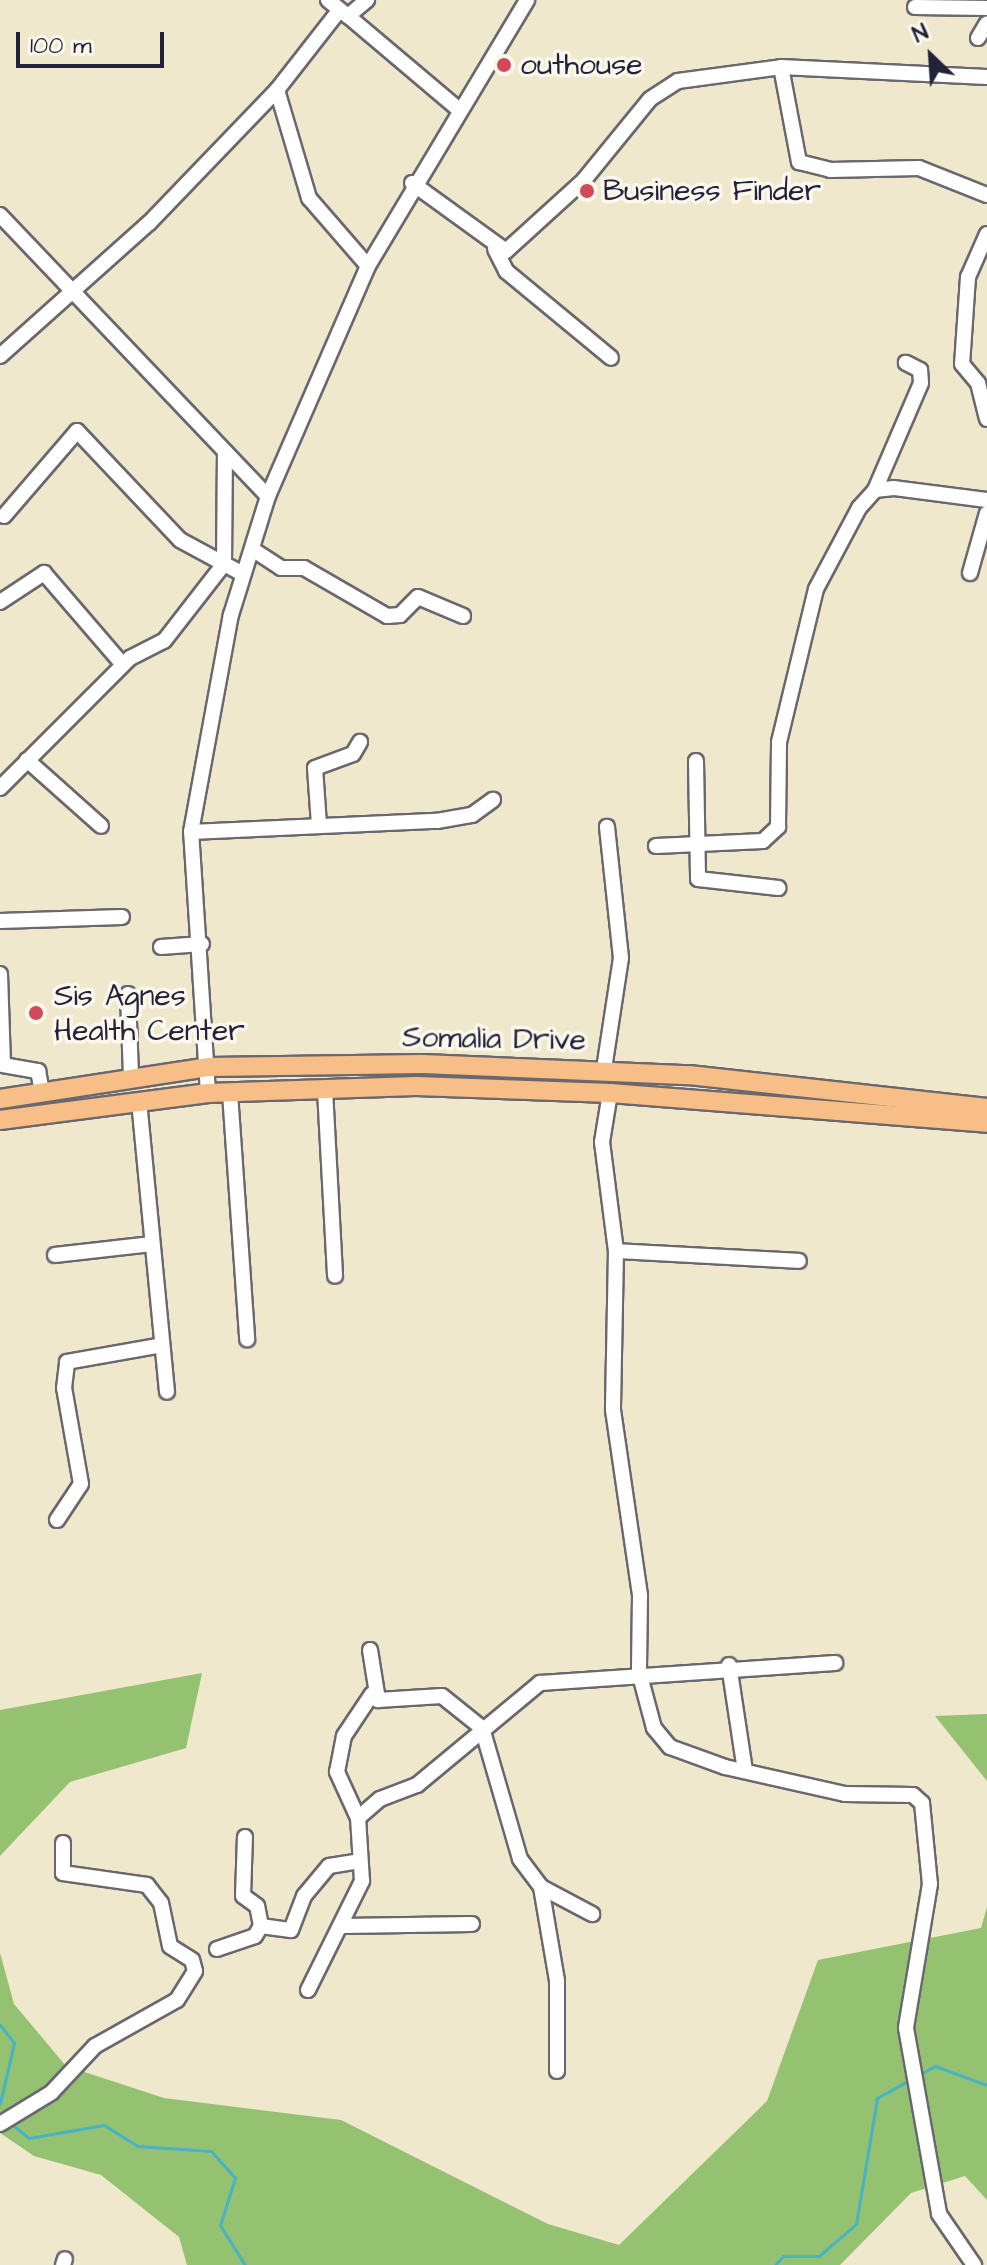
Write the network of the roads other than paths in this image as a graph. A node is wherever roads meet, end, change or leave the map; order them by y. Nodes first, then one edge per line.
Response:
1 (367, 0) edge
2 (527, 0) edge
3 (915, 7) dead end
4 (987, 8) edge
5 (338, 9) edge
6 (987, 23) edge
7 (978, 38) dead end
8 (781, 67) junction
9 (987, 77) edge
10 (277, 90) junction
11 (458, 109) junction
12 (412, 183) junction
13 (987, 195) edge
14 (0, 215) edge
15 (987, 234) edge
16 (495, 249) junction
17 (368, 266) junction
18 (74, 293) junction
19 (0, 356) edge
20 (611, 358) dead end
21 (906, 363) dead end
22 (987, 419) edge
23 (225, 452) junction
24 (875, 490) junction
25 (268, 496) junction
26 (987, 500) edge
27 (987, 513) edge
28 (4, 516) dead end
29 (252, 549) junction
30 (224, 564) junction
31 (970, 573) dead end
32 (243, 574) junction
33 (0, 602) edge
34 (463, 616) dead end
35 (123, 665) junction
36 (360, 742) dead end
37 (27, 760) junction
38 (696, 761) dead end
39 (0, 788) edge
40 (493, 800) dead end
41 (319, 825) junction
42 (101, 826) dead end
43 (607, 827) dead end
44 (191, 832) junction
45 (697, 844) junction
46 (656, 846) dead end
47 (778, 888) dead end
48 (122, 917) dead end
49 (0, 921) edge
50 (202, 944) junction
51 (161, 947) dead end
52 (0, 974) edge
53 (128, 994) dead end
54 (210, 1067) junction
55 (604, 1069) junction
56 (131, 1077) junction
57 (325, 1090) junction
58 (42, 1091) junction
59 (208, 1093) junction
60 (230, 1093) junction
61 (610, 1093) junction
62 (0, 1099) edge
63 (139, 1101) junction
64 (987, 1108) edge
65 (0, 1120) edge
66 (987, 1123) edge
67 (151, 1244) junction
68 (616, 1251) junction
69 (55, 1255) dead end
70 (799, 1261) dead end
71 (335, 1276) dead end
72 (247, 1339) dead end
73 (157, 1346) junction
74 (167, 1392) dead end
75 (57, 1520) dead end
76 (370, 1650) dead end
77 (835, 1663) dead end
78 (729, 1665) junction
79 (639, 1672) junction
80 (372, 1694) junction
81 (482, 1728) junction
82 (745, 1771) junction
83 (358, 1818) junction
84 (245, 1837) dead end
85 (63, 1843) dead end
86 (360, 1861) junction
87 (541, 1887) junction
88 (592, 1914) dead end
89 (472, 1924) dead end
90 (261, 1926) junction
91 (343, 1926) junction
92 (217, 1949) dead end
93 (308, 1990) dead end
94 (557, 2071) dead end
95 (4, 2122) edge
96 (974, 2265) edge

1 - 5 street
2 - 11 street
3 - 4 street
5 - 10 street
5 - 11 street
6 - 7 street
8 - 9 street
8 - 13 street
8 - 16 street
10 - 17 street
10 - 18 street
11 - 12 street
12 - 16 street
12 - 17 street
14 - 18 street
15 - 22 street
16 - 20 street
17 - 25 street
18 - 19 street
18 - 23 street
21 - 24 street
23 - 25 street
23 - 30 street
24 - 26 street
24 - 45 street
25 - 29 street
27 - 31 street
28 - 30 street
29 - 32 street
29 - 34 street
30 - 32 street
30 - 35 street
32 - 44 street
33 - 35 street
35 - 37 street
36 - 41 street
37 - 39 street
37 - 42 street
38 - 45 street
40 - 41 street
41 - 44 street
43 - 55 street
44 - 50 street
45 - 46 street
45 - 47 street
48 - 49 street
50 - 51 street
50 - 54 street
52 - 58 street
53 - 56 street
54 - 55 main road, Somalia Drive
54 - 56 main road, Somalia Drive
54 - 59 street
55 - 64 main road, Somalia Drive
56 - 58 main road, Somalia Drive
57 - 60 main road, Somalia Drive
57 - 61 main road, Somalia Drive
57 - 71 street
58 - 62 main road, Somalia Drive
59 - 60 main road, Somalia Drive
59 - 63 main road, Somalia Drive
60 - 72 street
61 - 66 main road, Somalia Drive
61 - 68 street
63 - 65 main road, Somalia Drive
63 - 67 street
67 - 69 street
67 - 73 street
68 - 70 street
68 - 79 street
73 - 74 street
73 - 75 street
76 - 80 street
77 - 78 street
78 - 79 street
78 - 82 street
79 - 81 street
79 - 82 street
80 - 81 street
80 - 83 street
81 - 83 street
81 - 87 street
82 - 96 street
83 - 86 street
84 - 90 street
85 - 95 street
86 - 90 street
86 - 91 street
87 - 88 street
87 - 94 street
89 - 91 street
90 - 92 street
91 - 93 street

